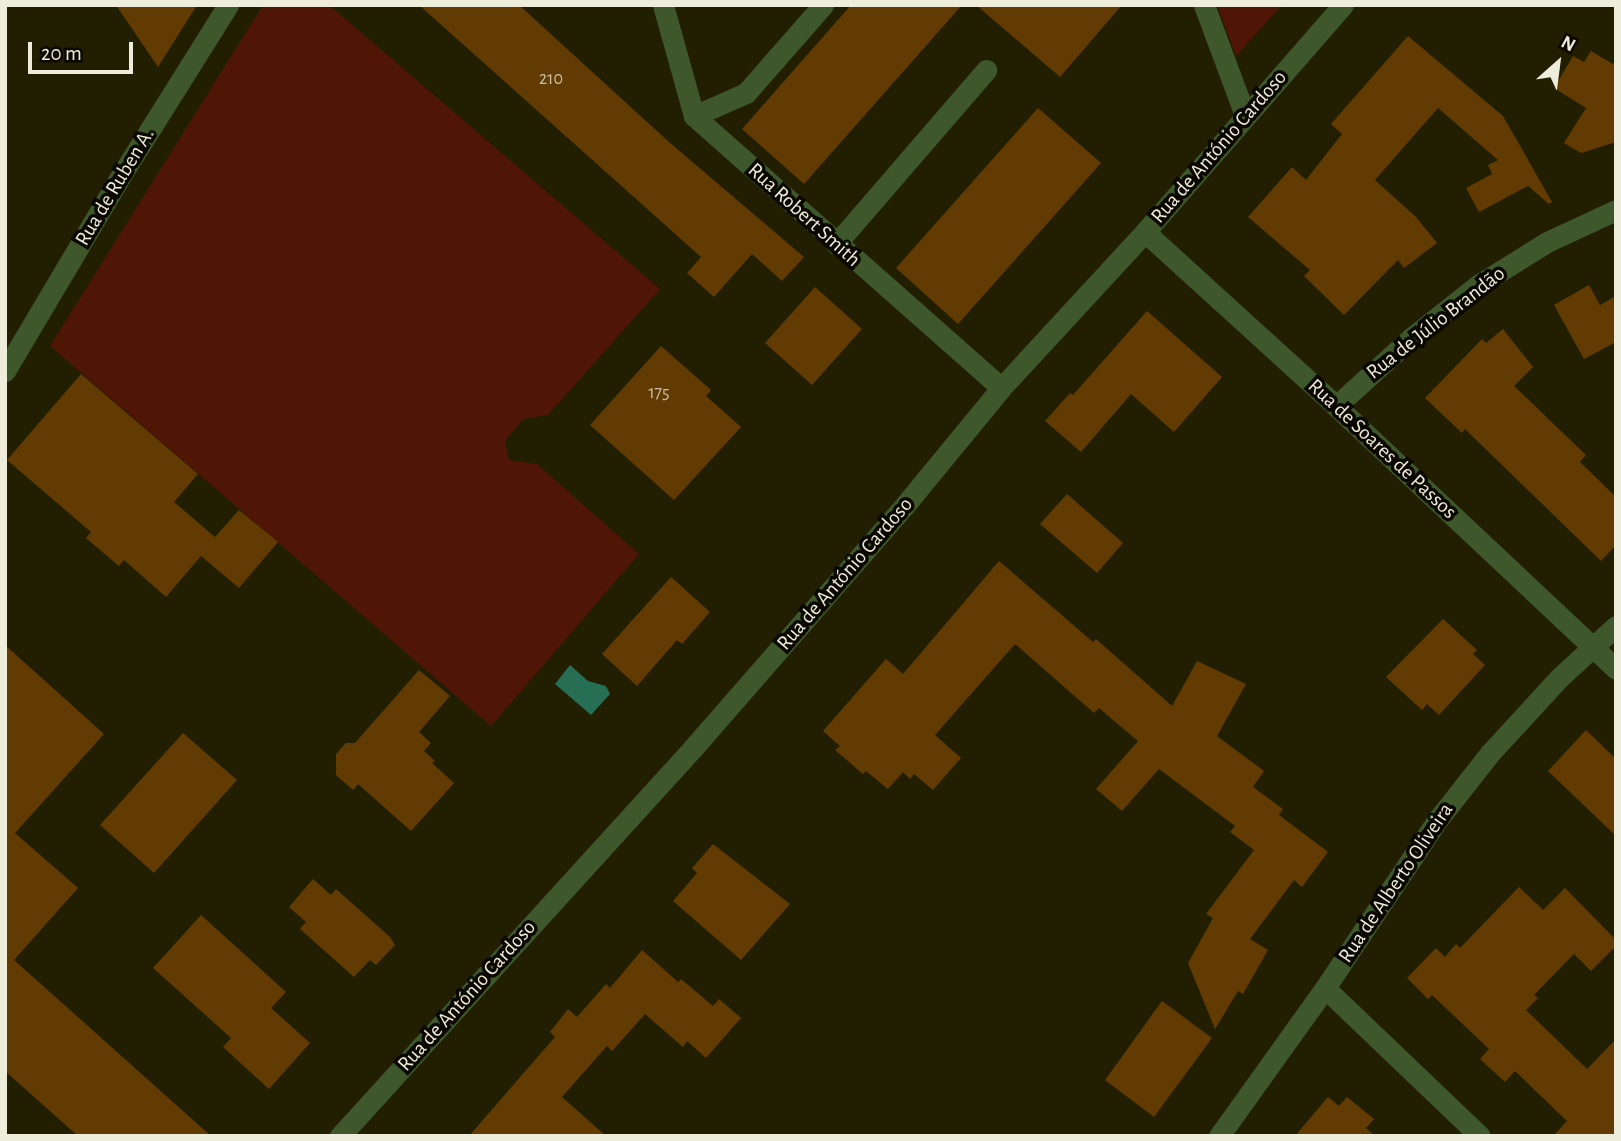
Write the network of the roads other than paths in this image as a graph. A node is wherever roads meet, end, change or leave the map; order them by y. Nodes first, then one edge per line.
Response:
1 (228, 5) edge
2 (663, 5) edge
3 (823, 5) edge
4 (1204, 5) edge
5 (1343, 5) edge
6 (986, 70) dead end
7 (1245, 115) junction
8 (694, 116) junction
9 (1616, 210) edge
10 (1145, 232) junction
11 (836, 244) junction
12 (5, 371) edge
13 (1001, 388) junction
14 (1336, 406) junction
15 (1616, 626) edge
16 (1593, 647) junction
17 (1616, 669) edge
18 (1325, 988) junction
19 (340, 1136) edge
20 (1219, 1136) edge
21 (1480, 1136) edge

1 - 12 street, Rua de Ruben A.
2 - 8 street
3 - 8 street
4 - 7 street
5 - 7 street, Rua de António Cardoso
6 - 11 street
7 - 10 street, Rua de António Cardoso
8 - 11 street, Rua Robert Smith
9 - 14 street, Rua de Júlio Brandão
10 - 13 street, Rua de António Cardoso
10 - 14 street, Rua de Soares de Passos
11 - 13 street, Rua Robert Smith
13 - 19 street, Rua de António Cardoso
14 - 16 street, Rua de Soares de Passos
15 - 16 street, Rua de Alberto Oliveira
16 - 17 street, Rua de Soares de Passos
16 - 18 street, Rua de Alberto Oliveira
18 - 20 street, Rua de Alberto Oliveira
18 - 21 street

